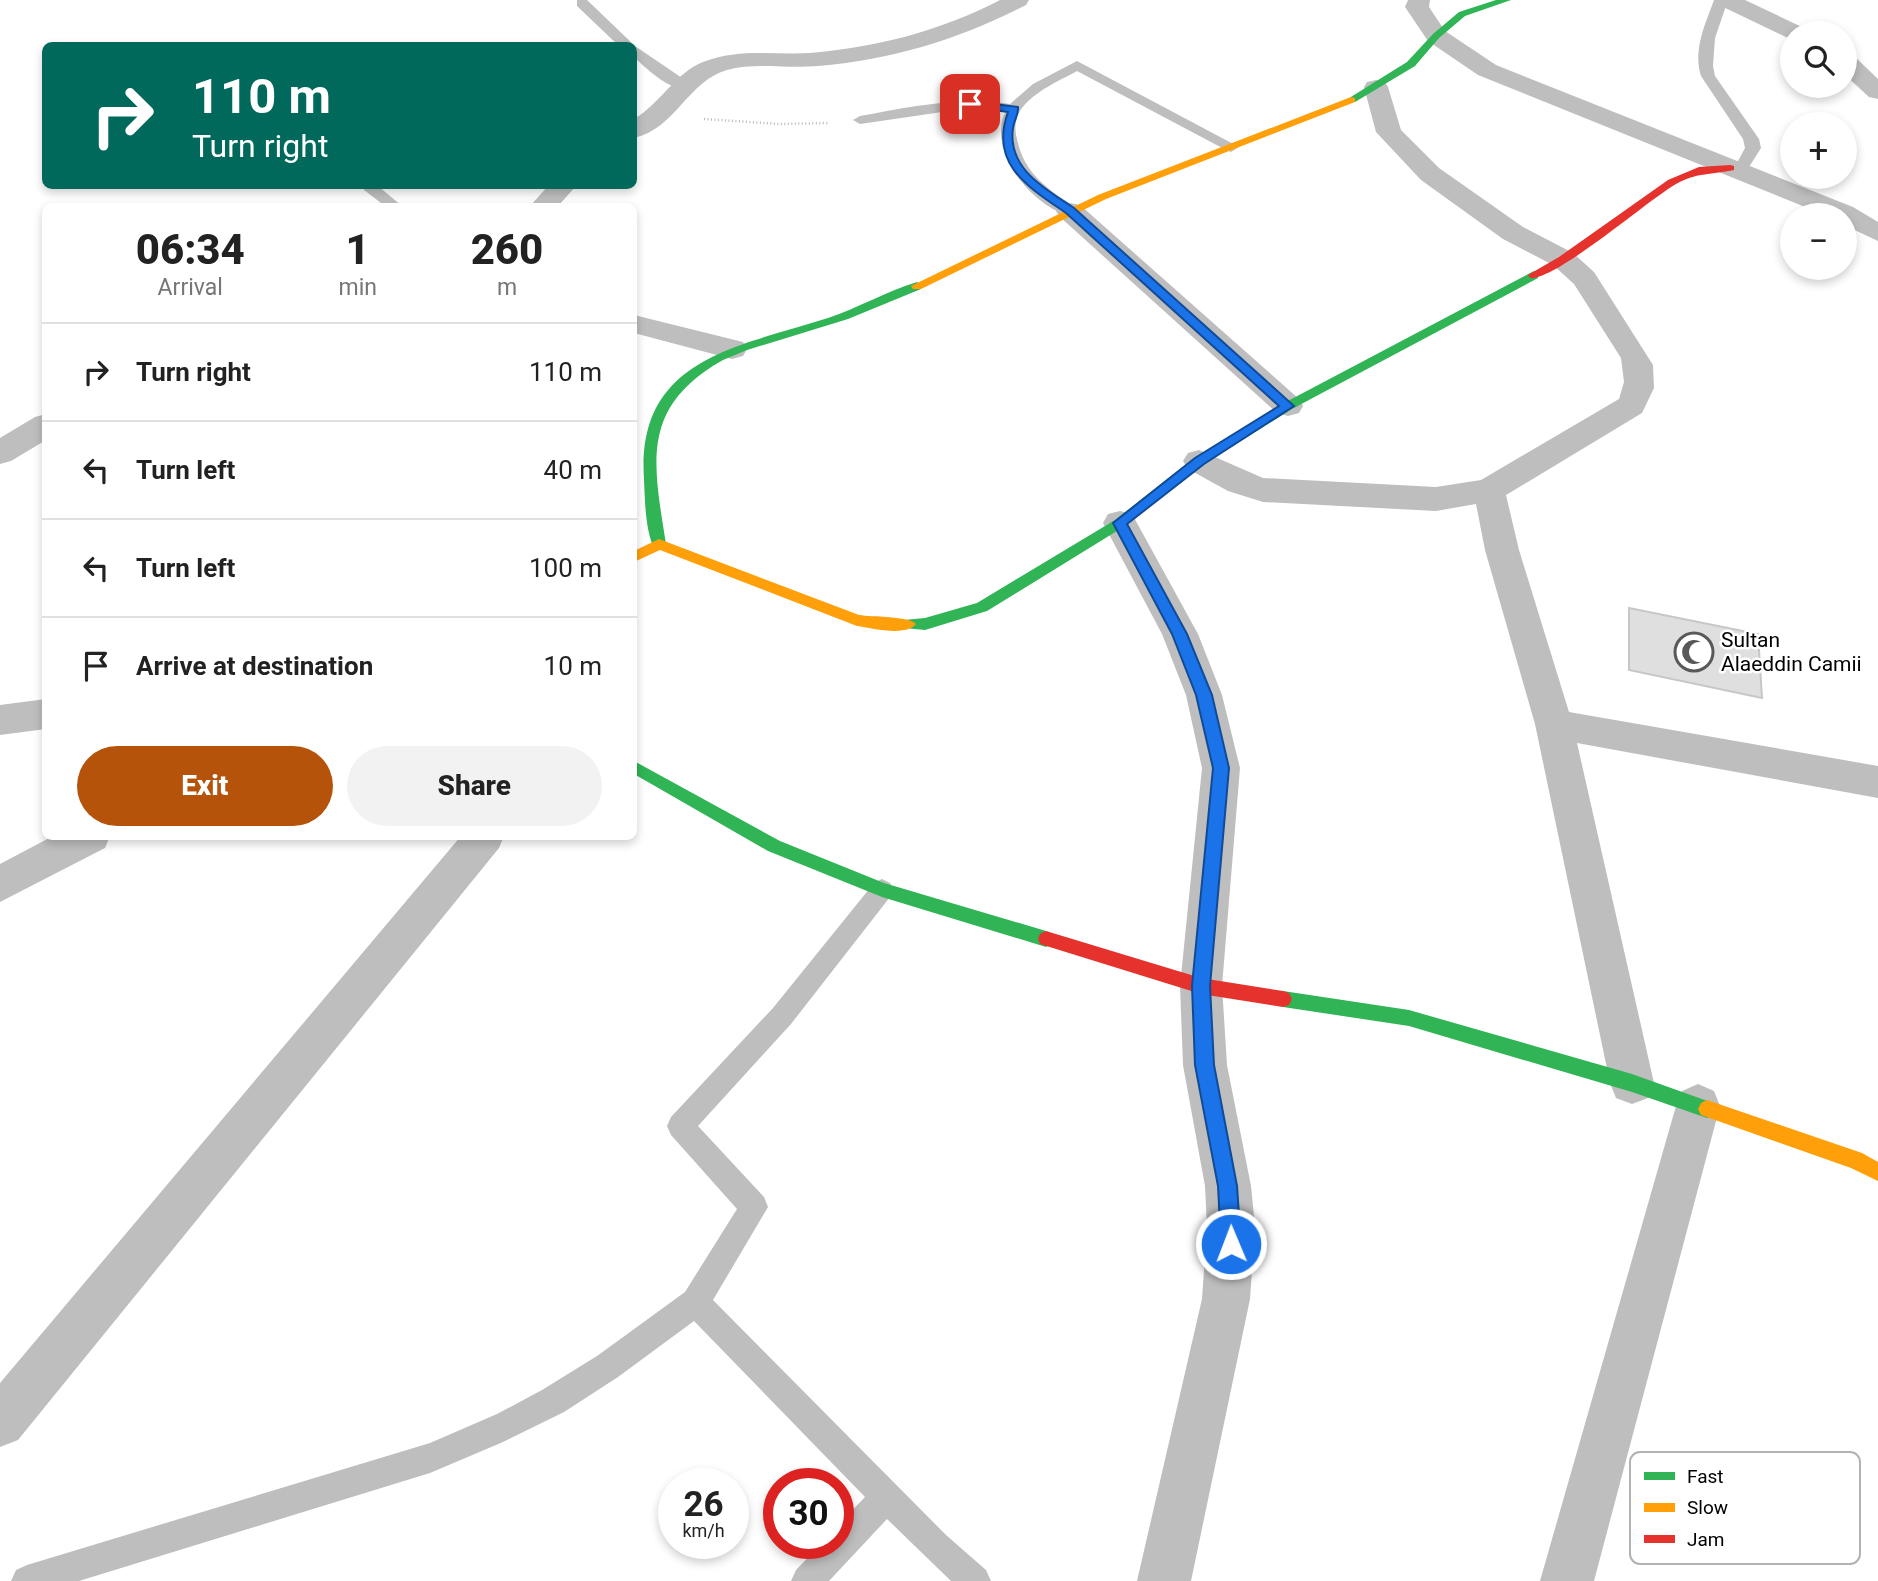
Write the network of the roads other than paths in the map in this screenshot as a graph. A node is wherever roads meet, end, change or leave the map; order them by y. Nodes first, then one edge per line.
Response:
1 (1018, 0) edge
2 (1419, 0) edge
3 (1506, 0) edge
4 (1721, 0) edge
5 (1727, 0) edge
6 (582, 3) dead end
7 (1780, 25) edge
8 (1436, 36) junction
9 (624, 42) edge
10 (637, 53) edge
11 (1857, 63) edge
12 (683, 85) junction
13 (1376, 87) junction
14 (1878, 92) edge
15 (1014, 109) junction
16 (860, 120) road end
17 (637, 128) edge
18 (1231, 147) junction
19 (1730, 168) junction
20 (373, 189) edge
21 (560, 189) edge
22 (390, 203) edge
23 (546, 203) edge
24 (1070, 211) junction
25 (1878, 233) edge
26 (1563, 258) junction
27 (637, 325) edge
28 (732, 349) junction
29 (1288, 406) junction
30 (42, 427) edge
31 (4, 442) edge
32 (1199, 461) junction
33 (1489, 490) junction
34 (1120, 523) junction
35 (659, 544) junction
36 (637, 555) edge
37 (42, 715) edge
38 (0, 720) edge
39 (1554, 724) junction
40 (637, 769) edge
41 (1878, 782) edge
42 (83, 840) edge
43 (482, 840) edge
44 (0, 884) edge
45 (882, 890) junction
46 (1201, 986) junction
47 (1632, 1083) junction
48 (1699, 1107) junction
49 (1878, 1172) edge
50 (695, 1302) junction
51 (0, 1422) edge
52 (887, 1497) junction
53 (27, 1581) edge
54 (807, 1581) edge
55 (975, 1581) edge
56 (1164, 1581) edge
57 (1567, 1581) edge

1 - 12 street
2 - 8 street
3 - 8 street
4 - 19 lane
5 - 7 street
6 - 9 lane
8 - 13 street
8 - 19 street
10 - 12 lane
11 - 14 street
12 - 17 street
13 - 18 street
13 - 26 street
15 - 16 lane
15 - 18 lane
15 - 24 lane
18 - 24 street
19 - 25 street
19 - 26 street
20 - 22 lane
21 - 23 street
24 - 28 street
24 - 29 street
26 - 29 street
26 - 33 street
27 - 28 street
28 - 35 street
29 - 32 street
30 - 31 street
32 - 33 street
32 - 34 street
33 - 39 street
34 - 35 street
34 - 46 street
35 - 36 street
37 - 38 street
39 - 41 street
39 - 47 street
40 - 45 street
42 - 44 street
43 - 51 street
45 - 46 street
45 - 50 lane
46 - 47 street
46 - 56 street
47 - 48 street
48 - 49 street
48 - 57 street
50 - 52 lane
50 - 53 lane
52 - 54 lane
52 - 55 lane

